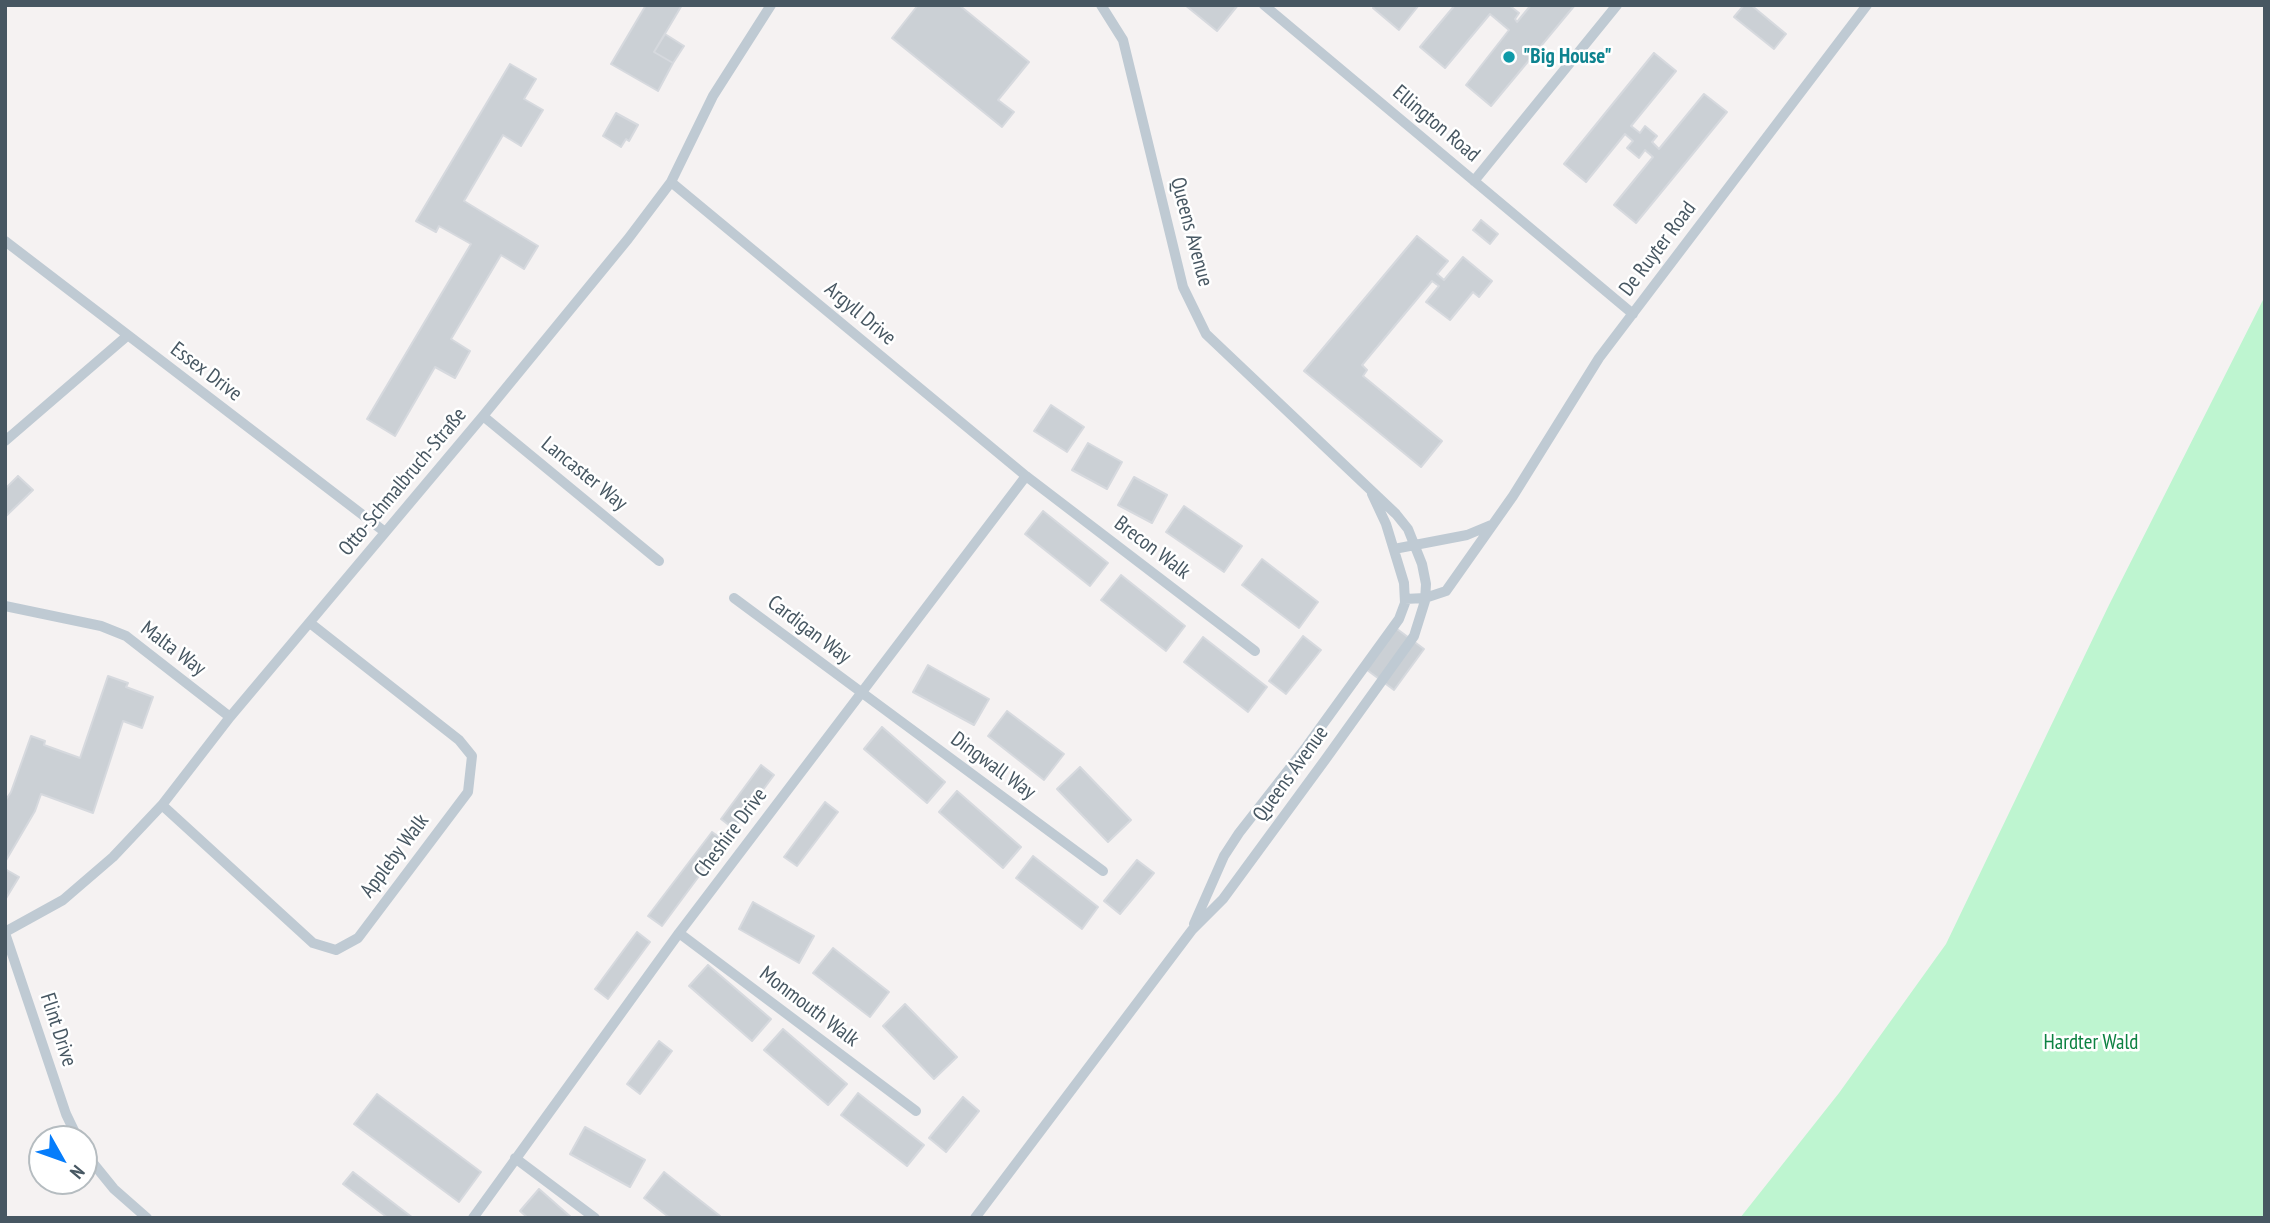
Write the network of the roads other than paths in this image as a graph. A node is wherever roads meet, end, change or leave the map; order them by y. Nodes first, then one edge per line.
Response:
1 (771, 5) edge
2 (1101, 5) edge
3 (1264, 5) edge
4 (1617, 5) edge
5 (1867, 5) edge
6 (1474, 181) junction
7 (671, 182) junction
8 (5, 241) edge
9 (1633, 314) junction
10 (127, 336) junction
11 (483, 416) junction
12 (5, 441) edge
13 (1026, 476) junction
14 (1369, 488) junction
15 (1491, 525) junction
16 (384, 532) junction
17 (1416, 546) junction
18 (1394, 549) junction
19 (659, 561) dead end
20 (734, 598) dead end
21 (1425, 598) junction
22 (1405, 599) junction
23 (5, 606) edge
24 (310, 623) junction
25 (1255, 651) dead end
26 (861, 693) junction
27 (230, 717) junction
28 (162, 805) junction
29 (1103, 871) dead end
30 (1192, 930) junction
31 (5, 932) edge
32 (679, 933) junction
33 (916, 1111) dead end
34 (71, 1125) edge
35 (515, 1158) junction
36 (98, 1169) edge
37 (147, 1218) edge
38 (473, 1218) edge
39 (595, 1218) edge
40 (975, 1218) edge

1 - 7 lane, Otto-Schmalbruch-Straße
2 - 14 lane, Queens Avenue
3 - 6 lane, Ellington Road
4 - 6 lane, Ellington Road
5 - 9 lane, De Ruyter Road
6 - 9 lane
7 - 11 lane, Otto-Schmalbruch-Straße
7 - 13 lane, Argyll Drive
8 - 10 lane, Essex Drive
9 - 15 lane, De Ruyter Road
10 - 12 lane
10 - 16 lane, Essex Drive
11 - 16 lane, Otto-Schmalbruch-Straße
11 - 19 lane, Lancaster Way
13 - 25 lane, Brecon Walk
13 - 26 lane, Cheshire Drive
14 - 17 lane, Queens Avenue
14 - 18 lane, Queens Avenue
15 - 17 lane
15 - 21 lane, De Ruyter Road
16 - 24 lane, Otto-Schmalbruch-Straße
17 - 18 lane
17 - 21 lane, Queens Avenue
18 - 22 lane, Queens Avenue
20 - 26 lane, Cardigan Way
21 - 22 lane, De Ruyter Road
21 - 30 lane, Queens Avenue
22 - 30 lane, Queens Avenue
23 - 27 lane, Malta Way
24 - 27 lane, Otto-Schmalbruch-Straße
24 - 28 lane, Appleby Walk
26 - 29 lane, Dingwall Way
26 - 32 lane, Cheshire Drive
27 - 28 lane, Otto-Schmalbruch-Straße
28 - 31 lane, Otto-Schmalbruch-Straße
30 - 40 lane, Queens Avenue
31 - 34 lane, Flint Drive
32 - 33 lane, Monmouth Walk
32 - 35 lane, Cheshire Drive
35 - 38 lane, Cheshire Drive
35 - 39 lane
36 - 37 lane

